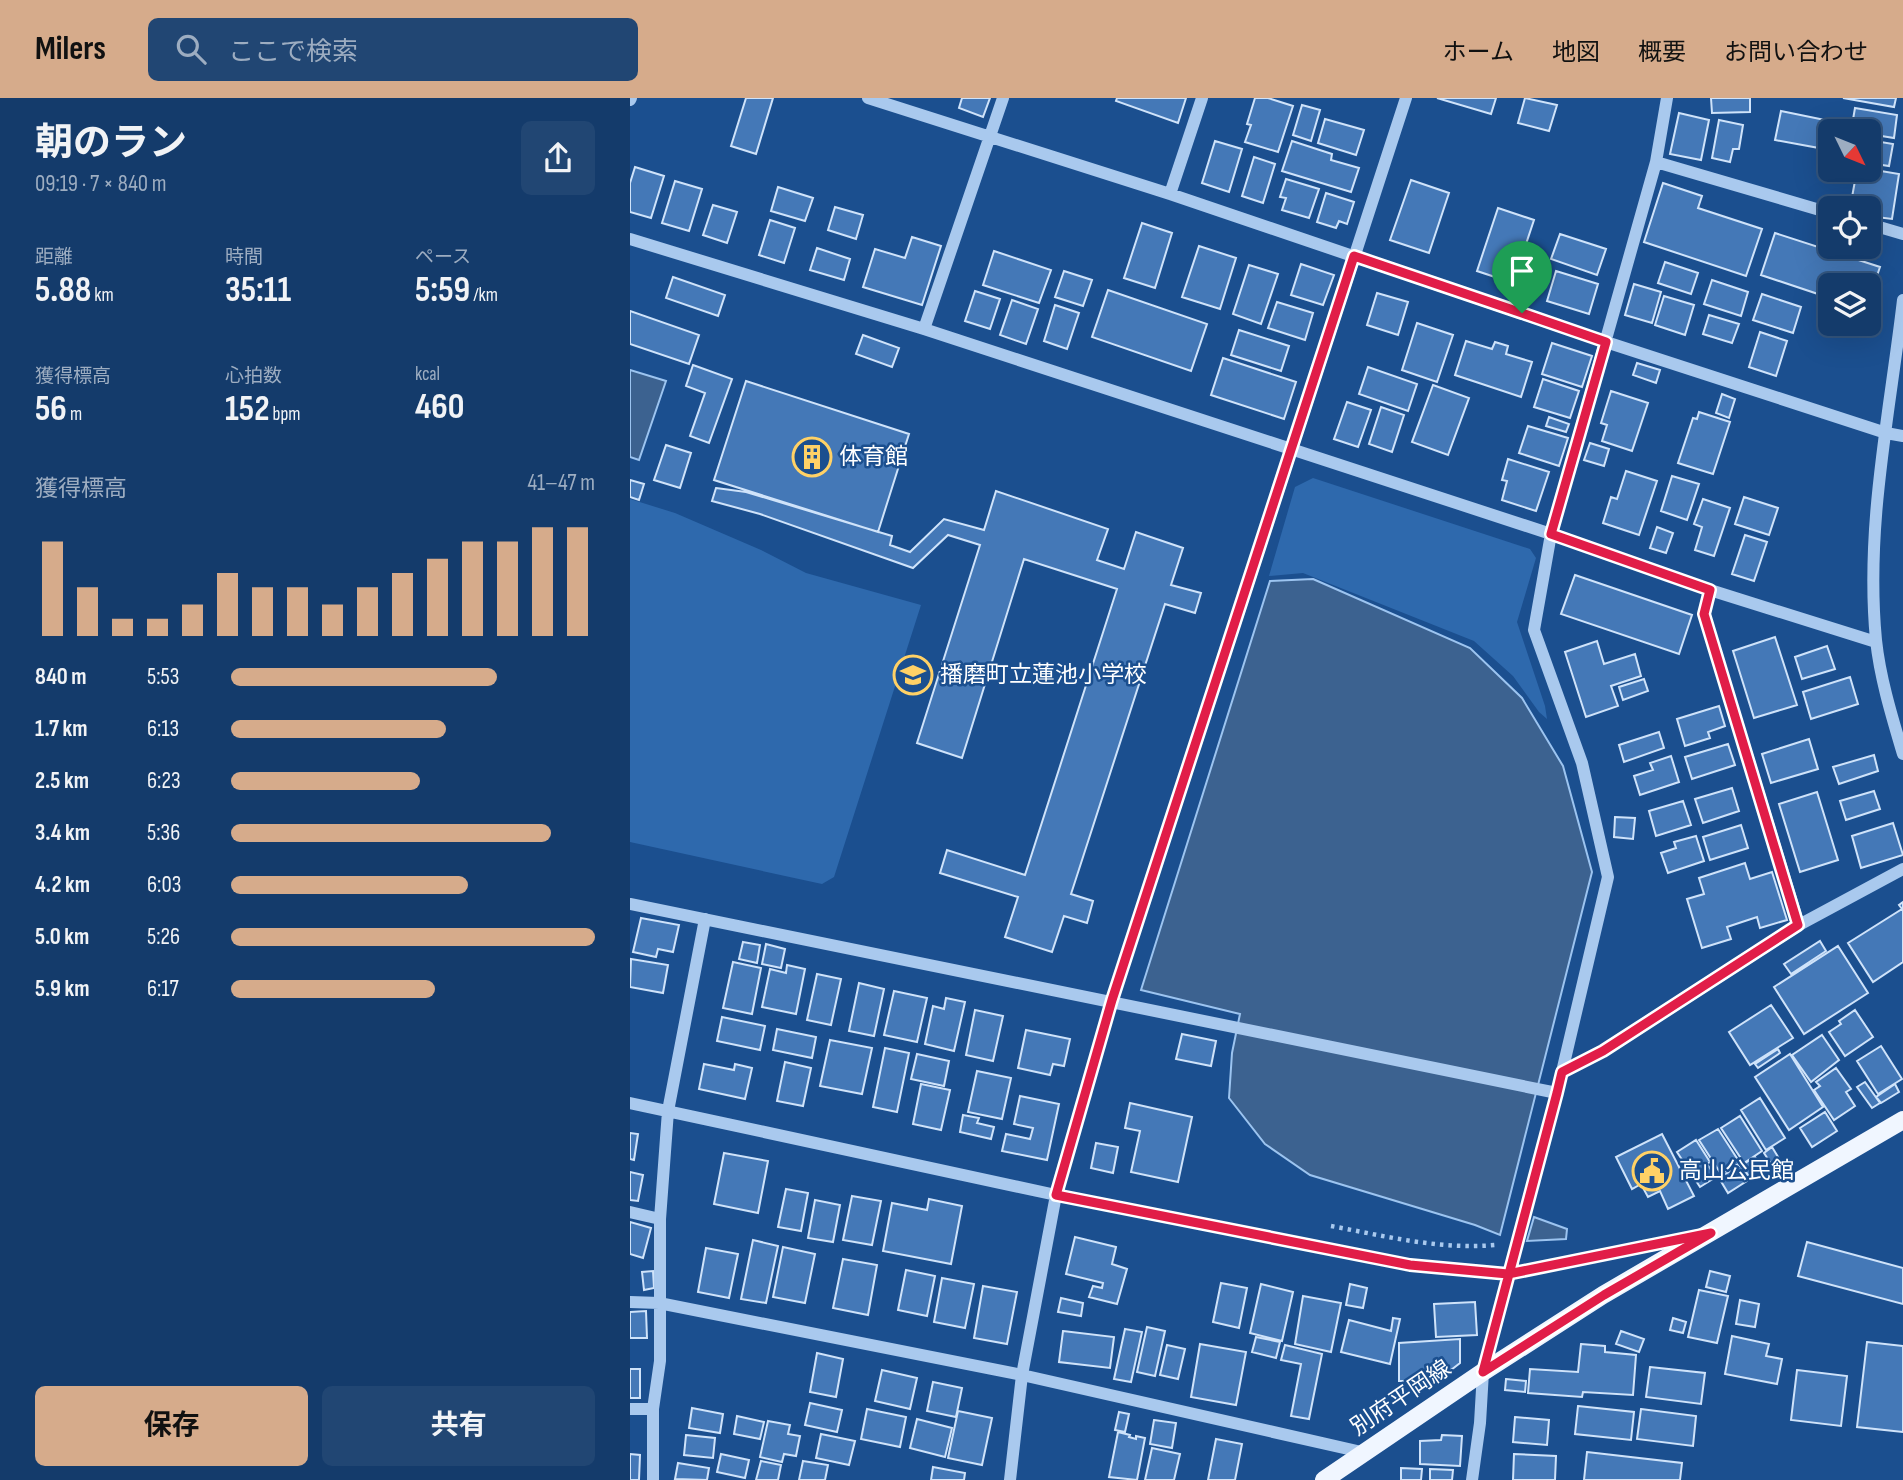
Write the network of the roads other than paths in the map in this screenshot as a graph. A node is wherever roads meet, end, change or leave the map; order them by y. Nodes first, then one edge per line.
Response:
1 (868, 98) edge
2 (1003, 98) edge
3 (1202, 98) edge
4 (1406, 98) edge
5 (1667, 98) edge
6 (989, 138) junction
7 (1656, 162) junction
8 (1170, 194) junction
9 (1818, 209) edge
10 (1881, 228) edge
11 (1903, 234) edge
12 (630, 239) edge
13 (1354, 256) junction
14 (1903, 300) edge
15 (924, 328) junction
16 (1606, 342) junction
17 (1885, 433) junction
18 (1903, 436) edge
19 (1291, 449) junction
20 (1551, 534) junction
21 (1710, 590) junction
22 (1876, 642) junction
23 (1903, 754) edge
24 (1903, 869) edge
25 (630, 904) edge
26 (705, 919) junction
27 (1798, 925) junction
28 (1112, 1000) junction
29 (1562, 1072) junction
30 (1557, 1093) junction
31 (630, 1103) edge
32 (668, 1111) junction
33 (1903, 1120) edge
34 (1056, 1195) junction
35 (630, 1212) edge
36 (660, 1219) junction
37 (1711, 1233) junction
38 (1508, 1274) junction
39 (630, 1302) edge
40 (659, 1303) junction
41 (1483, 1372) junction
42 (1022, 1375) junction
43 (630, 1409) edge
44 (653, 1409) junction
45 (1366, 1453) junction
46 (653, 1480) edge
47 (1010, 1480) edge
48 (1324, 1480) edge
49 (1472, 1480) edge

1 - 6 street
2 - 6 street
3 - 8 street
4 - 13 street
5 - 7 street
6 - 8 street
6 - 15 street
7 - 9 street
7 - 16 street
8 - 13 street
10 - 11 street
12 - 15 street
13 - 16 street
13 - 19 street
14 - 17 street
15 - 19 street
16 - 17 street
16 - 20 street
17 - 18 street
17 - 22 street
19 - 20 street
19 - 28 street
20 - 21 street
20 - 29 street
21 - 22 street
21 - 27 street
22 - 23 street
24 - 27 street
25 - 26 street
26 - 28 street
26 - 32 street
27 - 29 street
28 - 30 street
28 - 34 street
29 - 30 street
30 - 38 street
31 - 32 street
32 - 34 street
32 - 36 street
33 - 37 main road, 別府平岡線
34 - 38 street
34 - 42 street
35 - 36 street
36 - 40 street
37 - 38 street
37 - 41 main road, 別府平岡線
38 - 41 street
39 - 40 street
40 - 42 street
40 - 44 street
41 - 45 main road, 別府平岡線
41 - 49 street
42 - 45 street
42 - 47 street
43 - 44 street
44 - 46 street
45 - 48 main road, 別府平岡線

